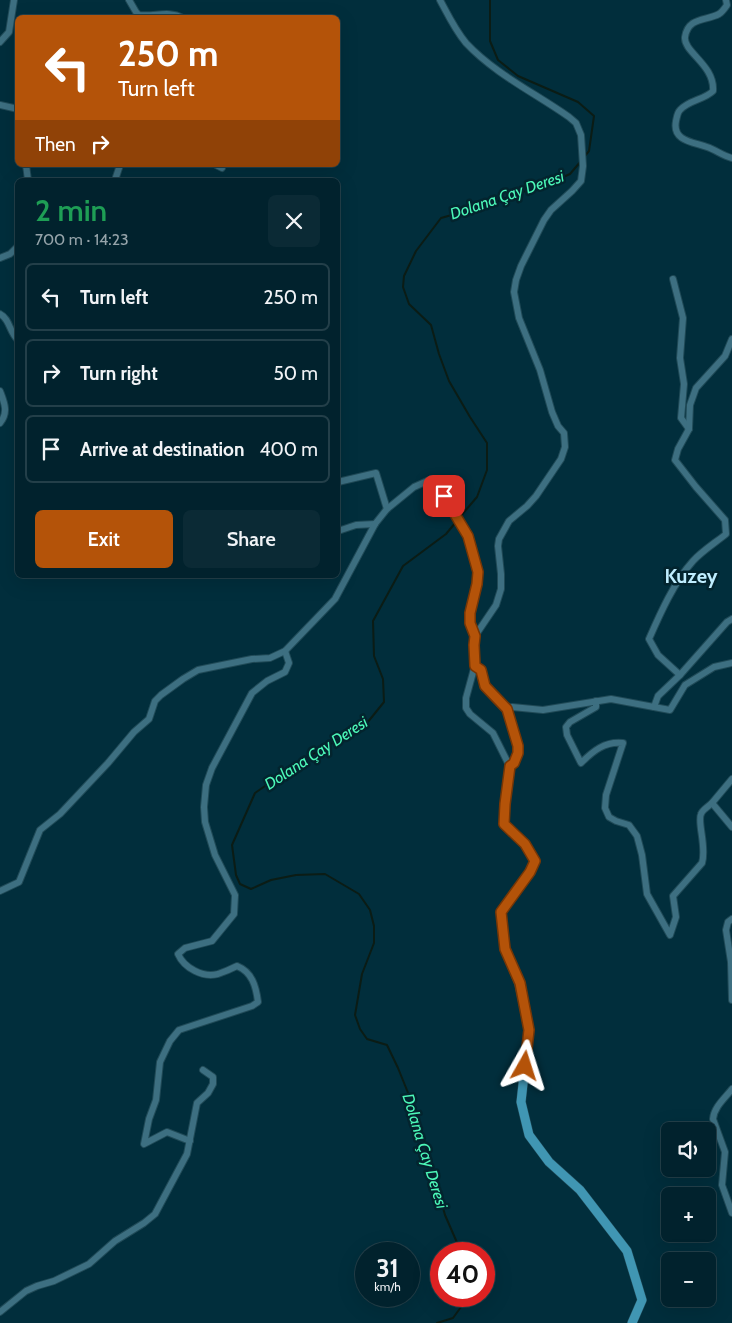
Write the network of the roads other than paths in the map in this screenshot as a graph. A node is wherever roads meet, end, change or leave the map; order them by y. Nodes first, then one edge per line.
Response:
1 (14, 0) edge
2 (130, 0) edge
3 (440, 0) edge
4 (726, 0) edge
5 (140, 15) edge
6 (140, 15) edge
7 (177, 15) edge
8 (0, 42) edge
9 (0, 105) edge
10 (15, 108) edge
11 (732, 158) edge
12 (15, 249) edge
13 (0, 258) edge
14 (673, 279) dead end
15 (0, 314) edge
16 (15, 337) edge
17 (732, 339) edge
18 (0, 391) edge
19 (0, 423) edge
20 (689, 429) junction
21 (340, 482) edge
22 (387, 509) junction
23 (375, 524) junction
24 (340, 530) edge
25 (732, 619) edge
26 (475, 636) junction
27 (286, 651) junction
28 (732, 663) edge
29 (475, 666) junction
30 (680, 675) junction
31 (596, 701) junction
32 (654, 707) junction
33 (507, 709) junction
34 (510, 766) junction
35 (732, 779) edge
36 (712, 803) junction
37 (504, 824) joint
38 (732, 827) edge
39 (0, 891) edge
40 (732, 919) edge
41 (732, 1000) edge
42 (203, 1070) dead end
43 (732, 1089) edge
44 (190, 1141) junction
45 (732, 1213) edge
46 (0, 1312) edge
47 (632, 1323) edge

1 - 8 street
2 - 5 street
3 - 26 street
4 - 11 street
6 - 7 street
9 - 10 street
12 - 13 street
14 - 20 street
15 - 16 street
17 - 20 street
18 - 19 street
20 - 30 street
21 - 22 street
22 - 23 street
22 - 26 street
23 - 24 street
23 - 27 street
25 - 30 street
26 - 29 street
27 - 39 street
27 - 44 street
28 - 32 street
29 - 33 street
29 - 34 street
30 - 32 street
31 - 32 street
31 - 33 street
31 - 36 street
33 - 34 street
34 - 37 street
35 - 36 street
36 - 38 street
37 - 47 street
40 - 41 street
42 - 44 street
43 - 45 street
44 - 46 street

